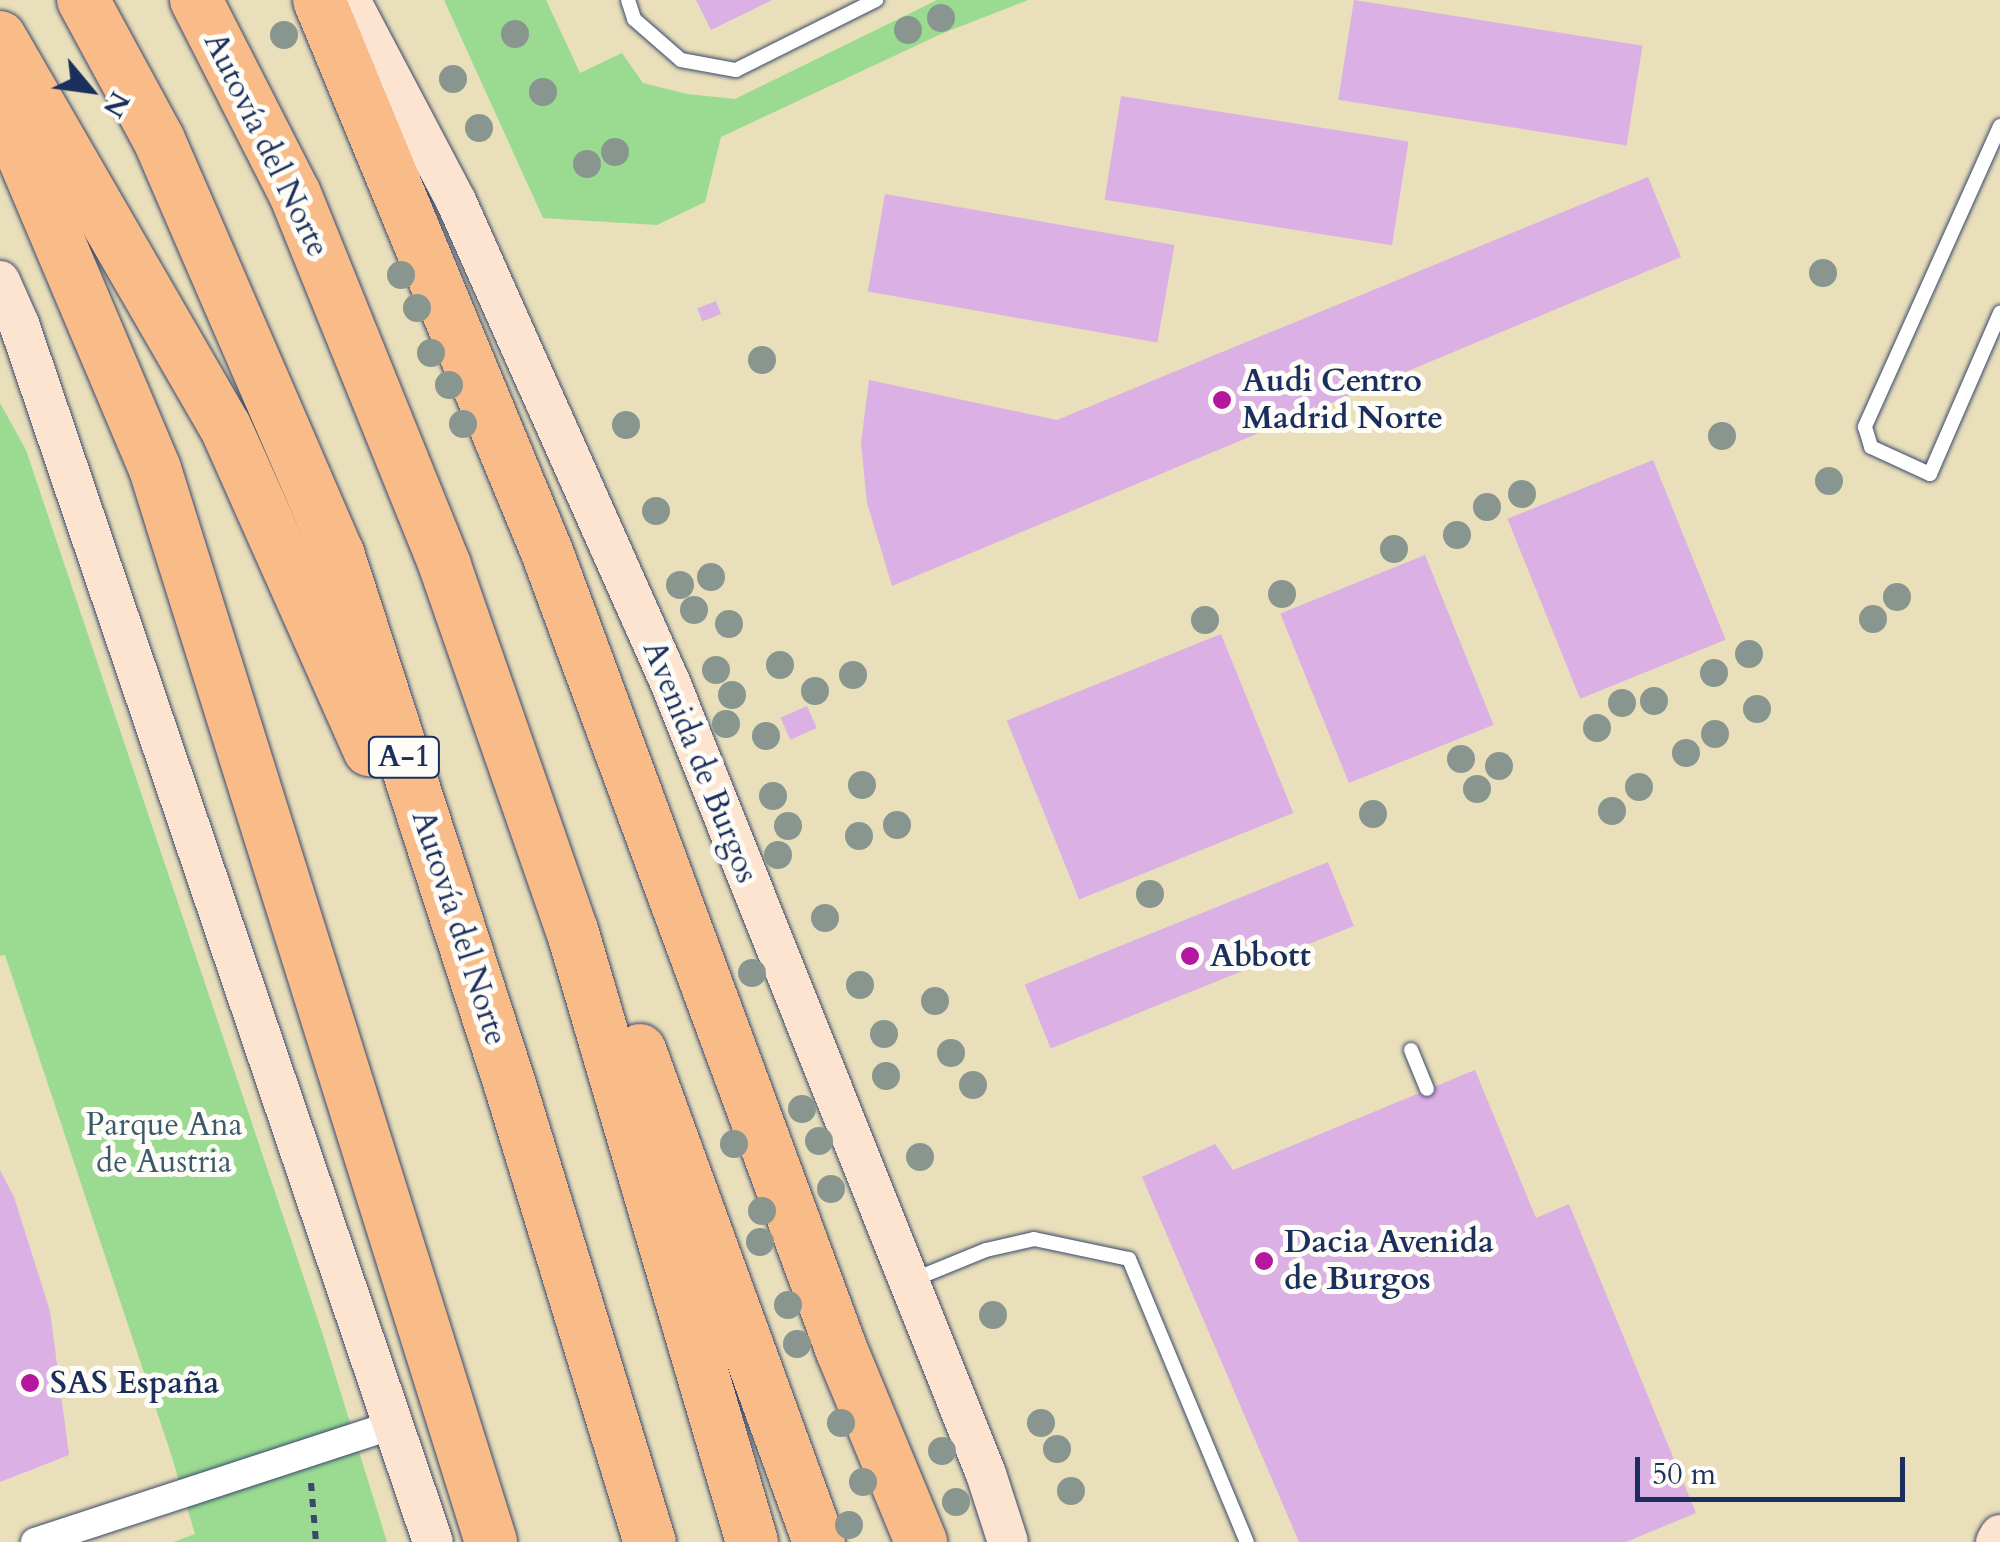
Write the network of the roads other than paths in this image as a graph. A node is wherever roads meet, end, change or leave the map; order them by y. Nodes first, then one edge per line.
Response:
1 (84, 0) edge
2 (196, 0) edge
3 (319, 0) edge
4 (350, 0) edge
5 (628, 0) edge
6 (876, 0) edge
7 (0, 37) edge
8 (0, 102) edge
9 (2000, 126) edge
10 (0, 281) edge
11 (2000, 313) edge
12 (572, 930) junction
13 (1411, 1050) dead end
14 (510, 1085) junction
15 (1428, 1089) dead end
16 (910, 1282) junction
17 (395, 1424) junction
18 (2000, 1535) edge
19 (36, 1542) edge
20 (434, 1542) edge
21 (491, 1542) edge
22 (650, 1542) edge
23 (752, 1542) edge
24 (819, 1542) edge
25 (920, 1542) edge
26 (1008, 1542) edge
27 (1246, 1542) edge
28 (1996, 1542) edge

1 - 14 highway, Autovía del Norte / A-1
2 - 12 highway, Autovía del Norte
3 - 25 highway
4 - 16 street, Avenida de Burgos
5 - 6 lane
7 - 14 highway
8 - 21 highway
9 - 11 lane
10 - 17 street
12 - 23 highway, Autovía del Norte
12 - 24 highway
13 - 15 lane
14 - 22 highway, Autovía del Norte / A-1
16 - 26 street, Avenida de Burgos
16 - 27 lane
17 - 19 street
17 - 20 street
18 - 28 street

